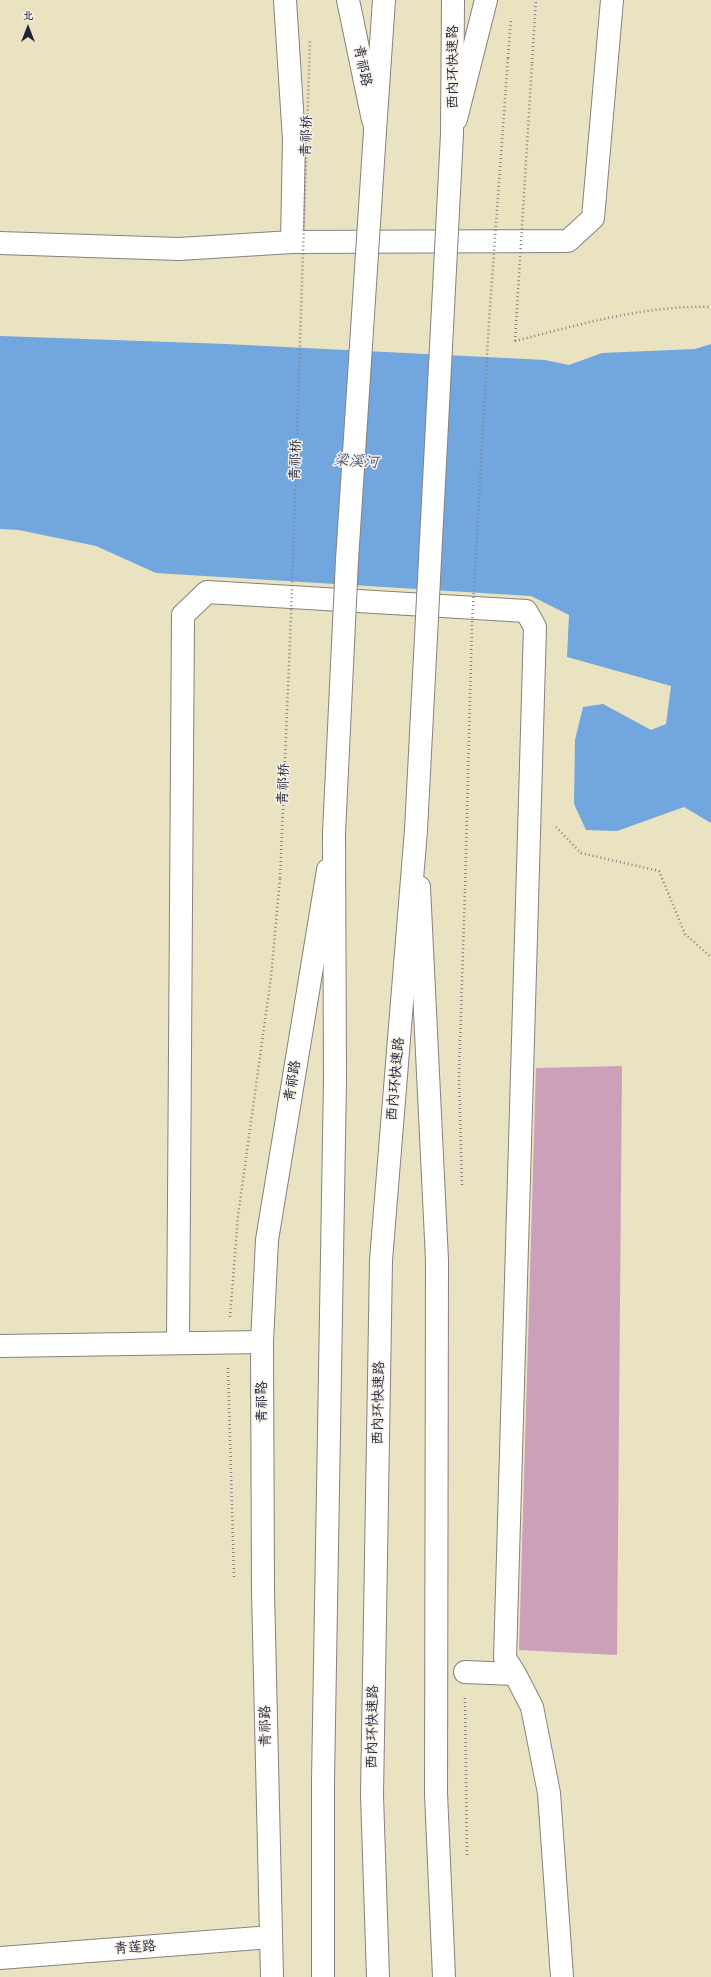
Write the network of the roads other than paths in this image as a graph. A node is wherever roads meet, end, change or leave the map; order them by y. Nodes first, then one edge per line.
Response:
1 (285, 0) edge
2 (348, 0) edge
3 (384, 0) edge
4 (453, 0) edge
5 (486, 0) edge
6 (612, 0) edge
7 (375, 131) junction
8 (452, 134) junction
9 (292, 242) junction
10 (0, 243) edge
11 (416, 830) junction
12 (334, 833) junction
13 (178, 1342) junction
14 (262, 1342) junction
15 (0, 1346) edge
16 (465, 1672) dead end
17 (515, 1674) junction
18 (271, 1937) junction
19 (0, 1958) edge
20 (272, 1977) edge
21 (323, 1977) edge
22 (378, 1977) edge
23 (444, 1977) edge
24 (562, 1977) edge

1 - 9 main road
2 - 7 main road, 青祁路
3 - 7 main road
4 - 8 main road, 西内环快速路
5 - 8 main road
6 - 9 main road
7 - 12 main road, bridge
8 - 11 main road, bridge
9 - 10 main road
11 - 22 main road, 西内环快速路
11 - 23 main road
12 - 14 main road, 青祁路
12 - 21 main road
13 - 14 main road
13 - 15 main road
13 - 17 main road
14 - 18 main road, 青祁路
16 - 17 main road
17 - 24 main road
18 - 19 main road, 青莲路
18 - 20 main road, 青祁路

